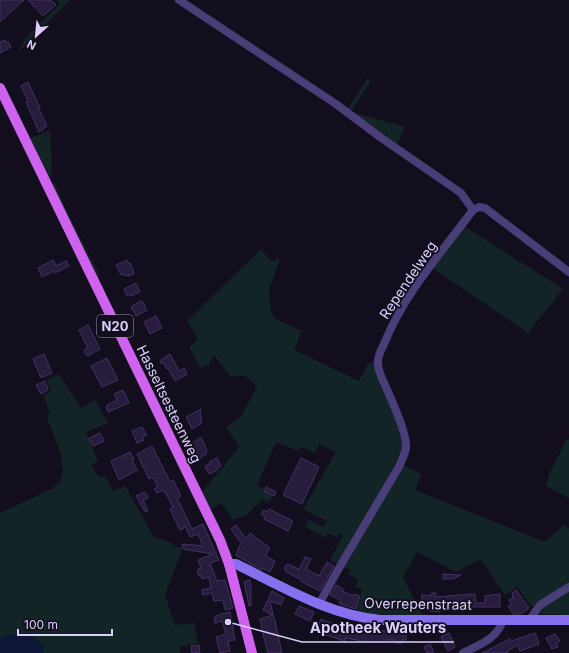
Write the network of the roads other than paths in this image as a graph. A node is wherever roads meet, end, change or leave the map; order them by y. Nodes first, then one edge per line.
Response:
1 (179, 0) edge
2 (0, 88) edge
3 (473, 210) junction
4 (569, 272) edge
5 (229, 564) junction
6 (569, 587) edge
7 (319, 604) junction
8 (503, 619) junction
9 (530, 619) junction
10 (569, 620) edge
11 (252, 653) edge
12 (463, 653) edge

1 - 3 street
2 - 5 main road, Hasseltsesteenweg / N20
3 - 4 street
3 - 7 street, Rependelweg
5 - 7 street, Overrepenstraat
5 - 11 main road, Hasseltsesteenweg / N20
6 - 9 street
7 - 8 street, Overrepenstraat
8 - 9 street, Overrepenstraat
8 - 12 street
9 - 10 street, Overrepenstraat

